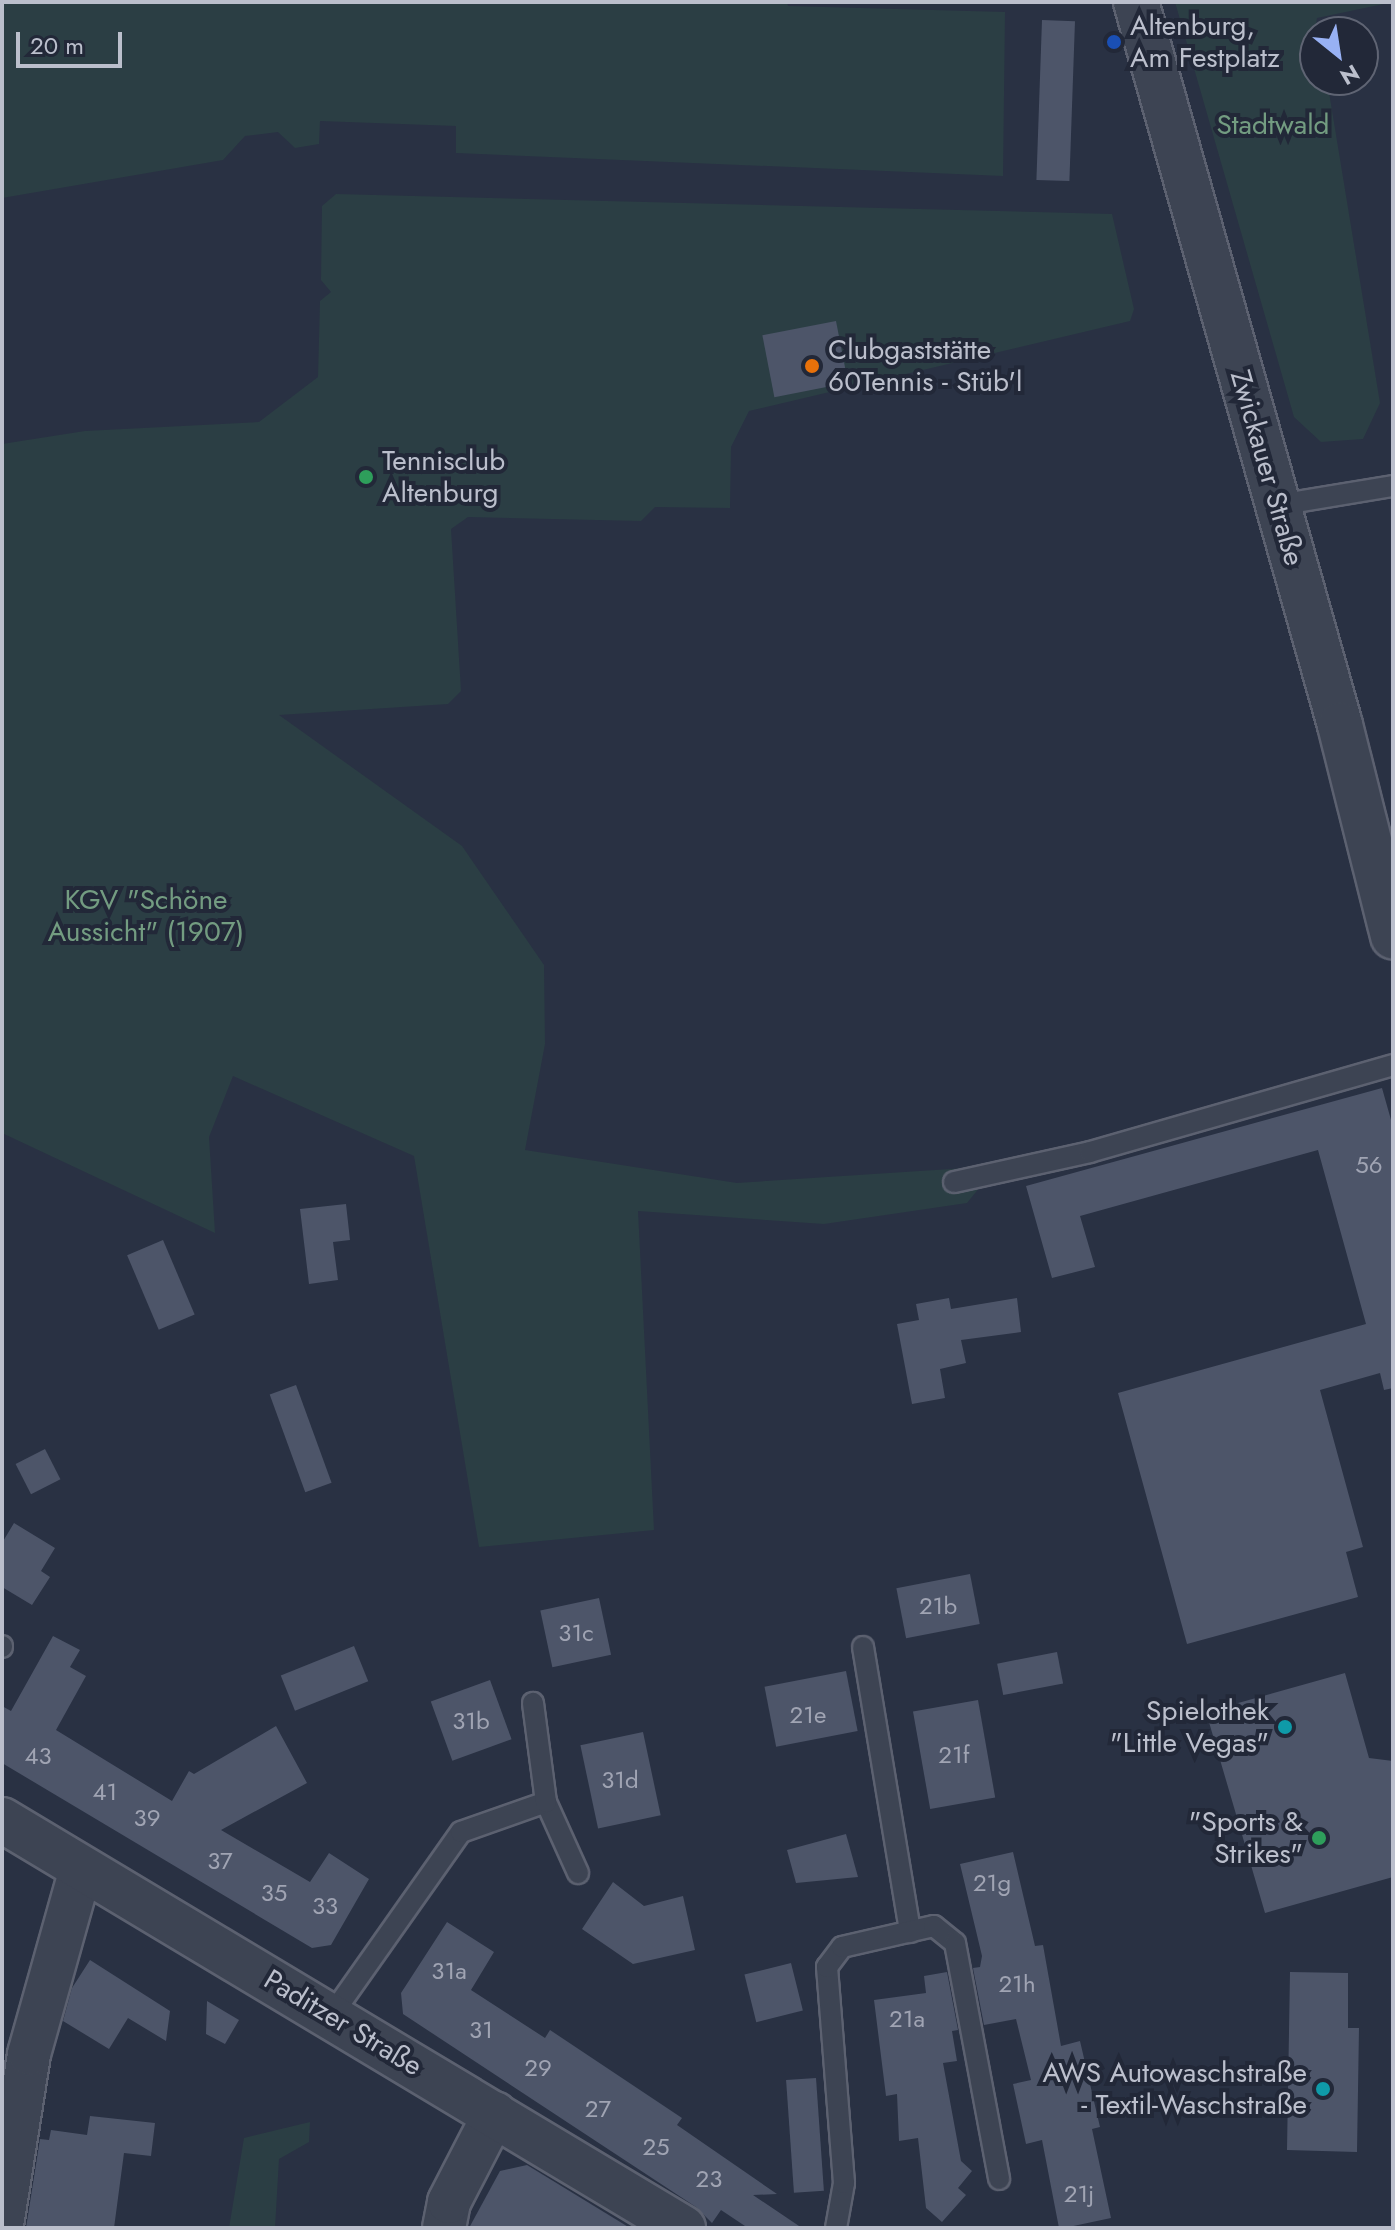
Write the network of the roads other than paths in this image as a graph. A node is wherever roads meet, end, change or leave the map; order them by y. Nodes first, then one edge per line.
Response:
1 (1136, 2) edge
2 (1393, 486) edge
3 (1278, 505) junction
4 (1393, 936) edge
5 (1393, 1065) edge
6 (954, 1182) dead end
7 (863, 1647) dead end
8 (533, 1703) dead end
9 (546, 1802) junction
10 (2, 1820) edge
11 (81, 1869) junction
12 (578, 1873) dead end
13 (910, 1932) junction
14 (331, 2016) junction
15 (495, 2113) junction
16 (999, 2179) dead end
17 (2, 2225) edge
18 (444, 2228) edge
19 (683, 2228) edge
20 (836, 2228) edge

1 - 3 street, Zwickauer Straße
2 - 3 lane
3 - 4 street, Zwickauer Straße
5 - 6 lane
7 - 13 lane
8 - 9 lane
9 - 12 lane
9 - 14 lane
10 - 11 street, Paditzer Straße
11 - 14 street, Paditzer Straße
11 - 17 street
13 - 16 lane
13 - 20 lane
14 - 15 street, Paditzer Straße
15 - 18 street
15 - 19 street, Paditzer Straße

